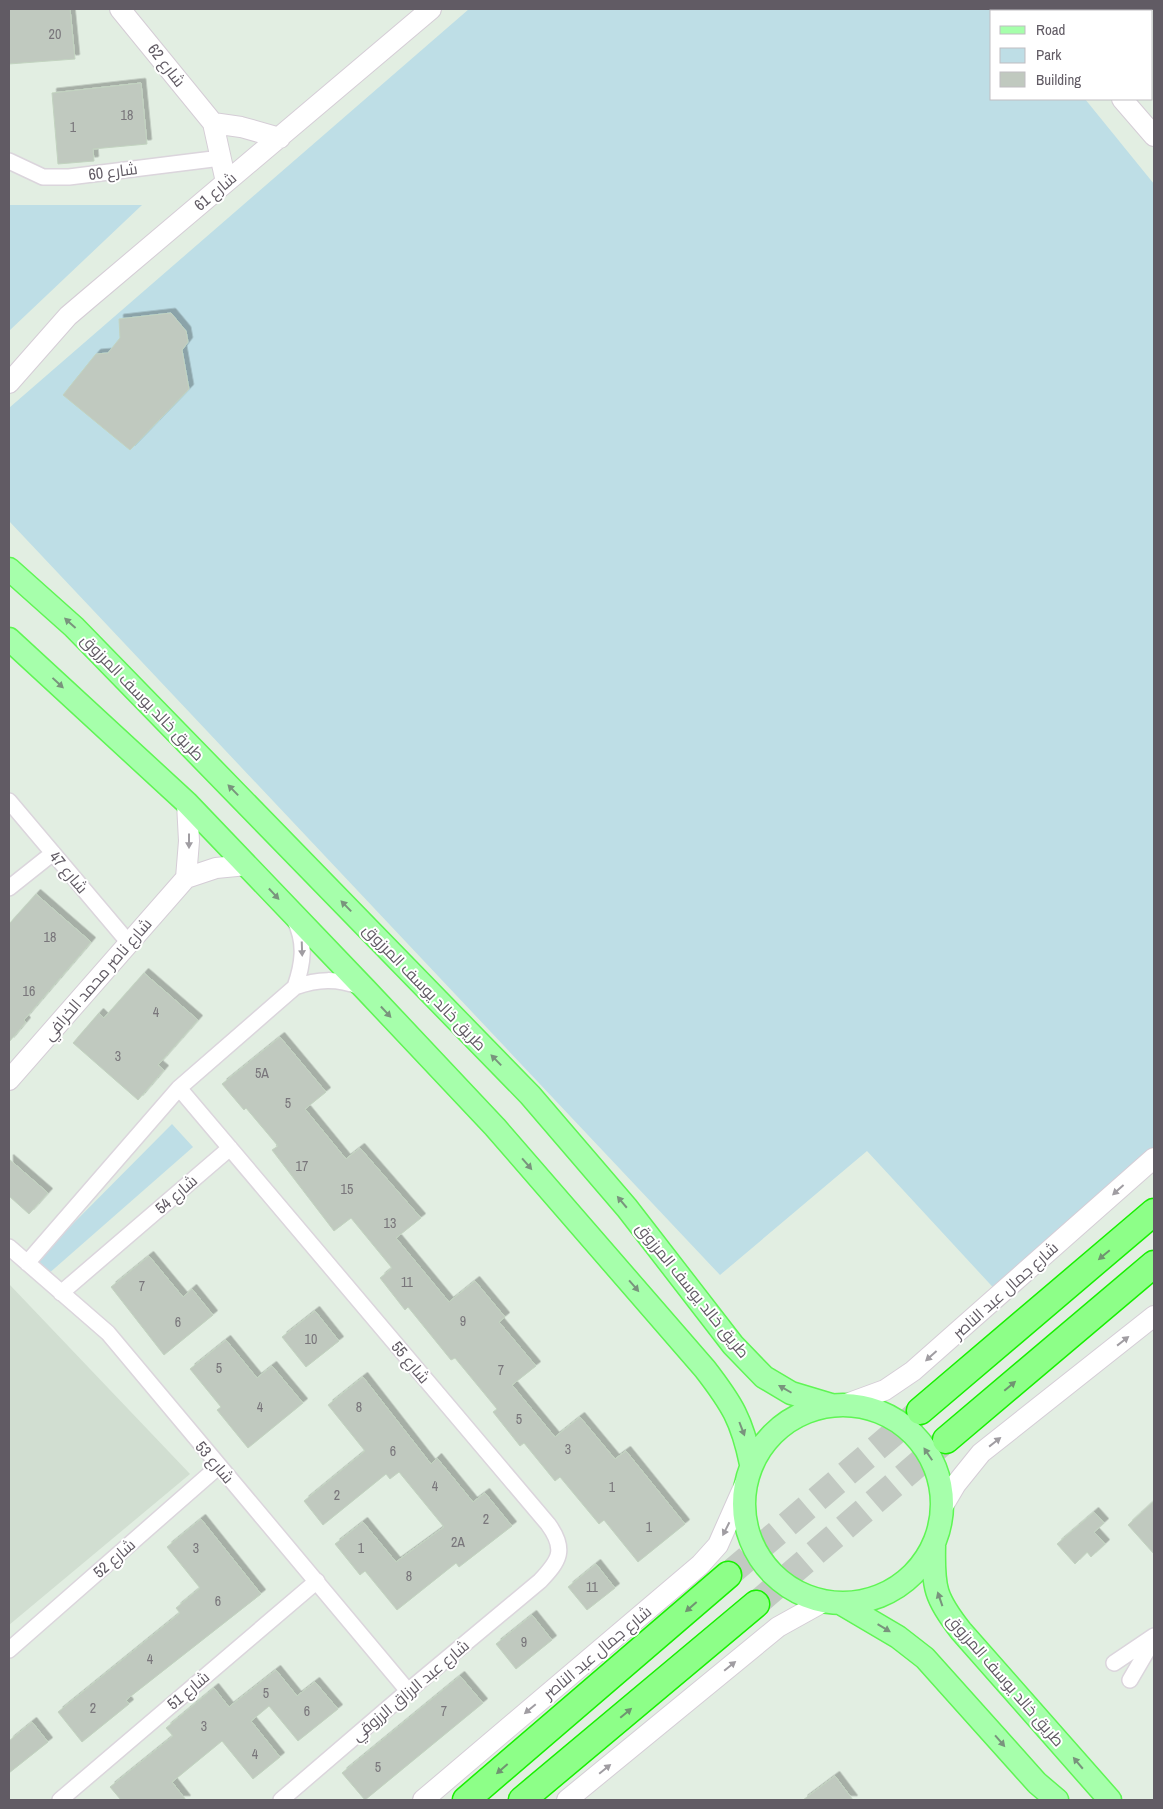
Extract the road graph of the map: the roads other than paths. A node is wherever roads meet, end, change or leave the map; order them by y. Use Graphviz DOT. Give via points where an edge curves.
graph roads {
  1 [pos="120,9"];
  2 [pos="431,9"];
  3 [pos="1123,100"];
  4 [pos="212,123"];
  5 [pos="1154,136"];
  6 [pos="280,138"];
  7 [pos="221,158"];
  8 [pos="9,160"];
  9 [pos="226,182"];
  10 [pos="9,382"];
  11 [pos="9,568"];
  12 [pos="9,639"];
  13 [pos="9,801"];
  14 [pos="187,803"];
  15 [pos="53,853"];
  16 [pos="247,865"];
  17 [pos="186,878"];
  18 [pos="9,888"];
  19 [pos="291,913"];
  20 [pos="129,942"];
  21 [pos="295,987"];
  22 [pos="365,989"];
  23 [pos="9,1080"];
  24 [pos="179,1088"];
  25 [pos="230,1148"];
  26 [pos="1154,1158"];
  27 [pos="1154,1212"];
  28 [pos="9,1247"];
  29 [pos="27,1263"];
  30 [pos="1154,1264"];
  31 [pos="61,1293"];
  32 [pos="1154,1316"];
  33 [pos="838,1405"];
  34 [pos="920,1411"];
  35 [pos="946,1440"];
  36 [pos="219,1466"];
  37 [pos="748,1474"];
  38 [pos="943,1506"];
  39 [pos="934,1546"];
  40 [pos="728,1575"];
  41 [pos="317,1580"];
  42 [pos="540,1581"];
  43 [pos="832,1603"];
  44 [pos="756,1604"];
  45 [pos="1154,1636"];
  46 [pos="1154,1640"];
  47 [pos="9,1650"];
  48 [pos="1114,1663"];
  49 [pos="1130,1680"];
  50 [pos="408,1690"];
  51 [pos="1042,1792"];
  52 [pos="60,1800"];
  53 [pos="281,1800"];
  54 [pos="422,1800"];
  55 [pos="466,1800"];
  56 [pos="522,1800"];
  57 [pos="567,1800"];
  58 [pos="1057,1800"];
  59 [pos="1110,1800"];
  1 -- 4 [label="main road, شارع 62"];
  2 -- 6 [label="main road, شارع 61"];
  3 -- 5 [label="main road"];
  4 -- 6 [label="main road"];
  4 -- 7 [label="main road, شارع 62"];
  6 -- 9 [label="main road, شارع 61"];
  7 -- 8 [label="street, شارع 60" via="69,177 43,177"];
  7 -- 9 [label="main road, شارع 62"];
  9 -- 10 [label="main road, شارع 61" via="68,316"];
  33 -- 11 [label="main road, طريق خالد يوسف المرزوق, one-way" via="791,1393 758,1370 733,1345 627,1208 530,1095 74,627"];
  12 -- 14 [label="main road, one-way"];
  13 -- 15 [label="street, شارع 47"];
  14 -- 16 [label="main road"];
  14 -- 17 [label="main road, one-way" via="189,841"];
  15 -- 18 [label="street"];
  15 -- 20 [label="street, شارع 47"];
  16 -- 17 [label="main road, شارع ناصر محمد الخرافي" via="216,868"];
  16 -- 19 [label="main road, one-way"];
  17 -- 20 [label="main road, شارع ناصر محمد الخرافي"];
  19 -- 21 [label="street, one-way" via="300,930 303,950"];
  19 -- 22 [label="main road"];
  20 -- 23 [label="main road, شارع ناصر محمد الخرافي"];
  21 -- 22 [label="street" via="330,979"];
  21 -- 24 [label="street"];
  22 -- 37 [label="main road, one-way" via="495,1127 705,1369 730,1403 744,1431"];
  24 -- 25 [label="street"];
  24 -- 29 [label="street"];
  25 -- 31 [label="street, شارع 54"];
  25 -- 42 [label="street, شارع 55" via="554,1532 559,1542 557,1564"];
  26 -- 33 [label="main road, شارع جمال عبد الناصر, one-way" via="913,1371 885,1390"];
  27 -- 34 [label="highway, one-way"];
  28 -- 29 [label="street, شارع 53"];
  29 -- 31 [label="street, شارع 53"];
  35 -- 30 [label="highway, one-way"];
  31 -- 36 [label="street, شارع 53" via="108,1333"];
  38 -- 32 [label="main road, one-way" via="981,1453"];
  33 -- 37 [label="main road" via="806,1412 784,1424 765,1442"];
  38 -- 33 [label="main road, طريق خالد يوسف المرزوق, one-way" via="932,1458 910,1430 879,1411"];
  36 -- 41 [label="street, شارع 53"];
  36 -- 47 [label="street, شارع 52"];
  37 -- 43 [label="main road" via="744,1515 752,1545 769,1572 794,1591"];
  37 -- 54 [label="main road, شارع جمال عبد الناصر, one-way" via="718,1545 700,1565"];
  38 -- 39 [label="main road, طريق خالد يوسف المرزوق"];
  39 -- 43 [label="main road" via="919,1570 896,1588 870,1600"];
  59 -- 39 [label="main road, طريق خالد يوسف المرزوق, one-way" via="943,1607 933,1578"];
  40 -- 55 [label="highway, شارع جمال عبد الناصر, one-way"];
  41 -- 50 [label="street, شارع 53"];
  41 -- 52 [label="street, شارع 51"];
  42 -- 50 [label="street, شارع عبد الرزاق الرزوقي"];
  43 -- 51 [label="main road, one-way" via="898,1636 925,1658"];
  57 -- 43 [label="main road, one-way" via="778,1627"];
  56 -- 44 [label="highway, one-way"];
  45 -- 48 [label="street"];
  46 -- 49 [label="street"];
  50 -- 53 [label="street, شارع عبد الرزاق الرزوقي"];
  51 -- 58 [label="main road"];
}
